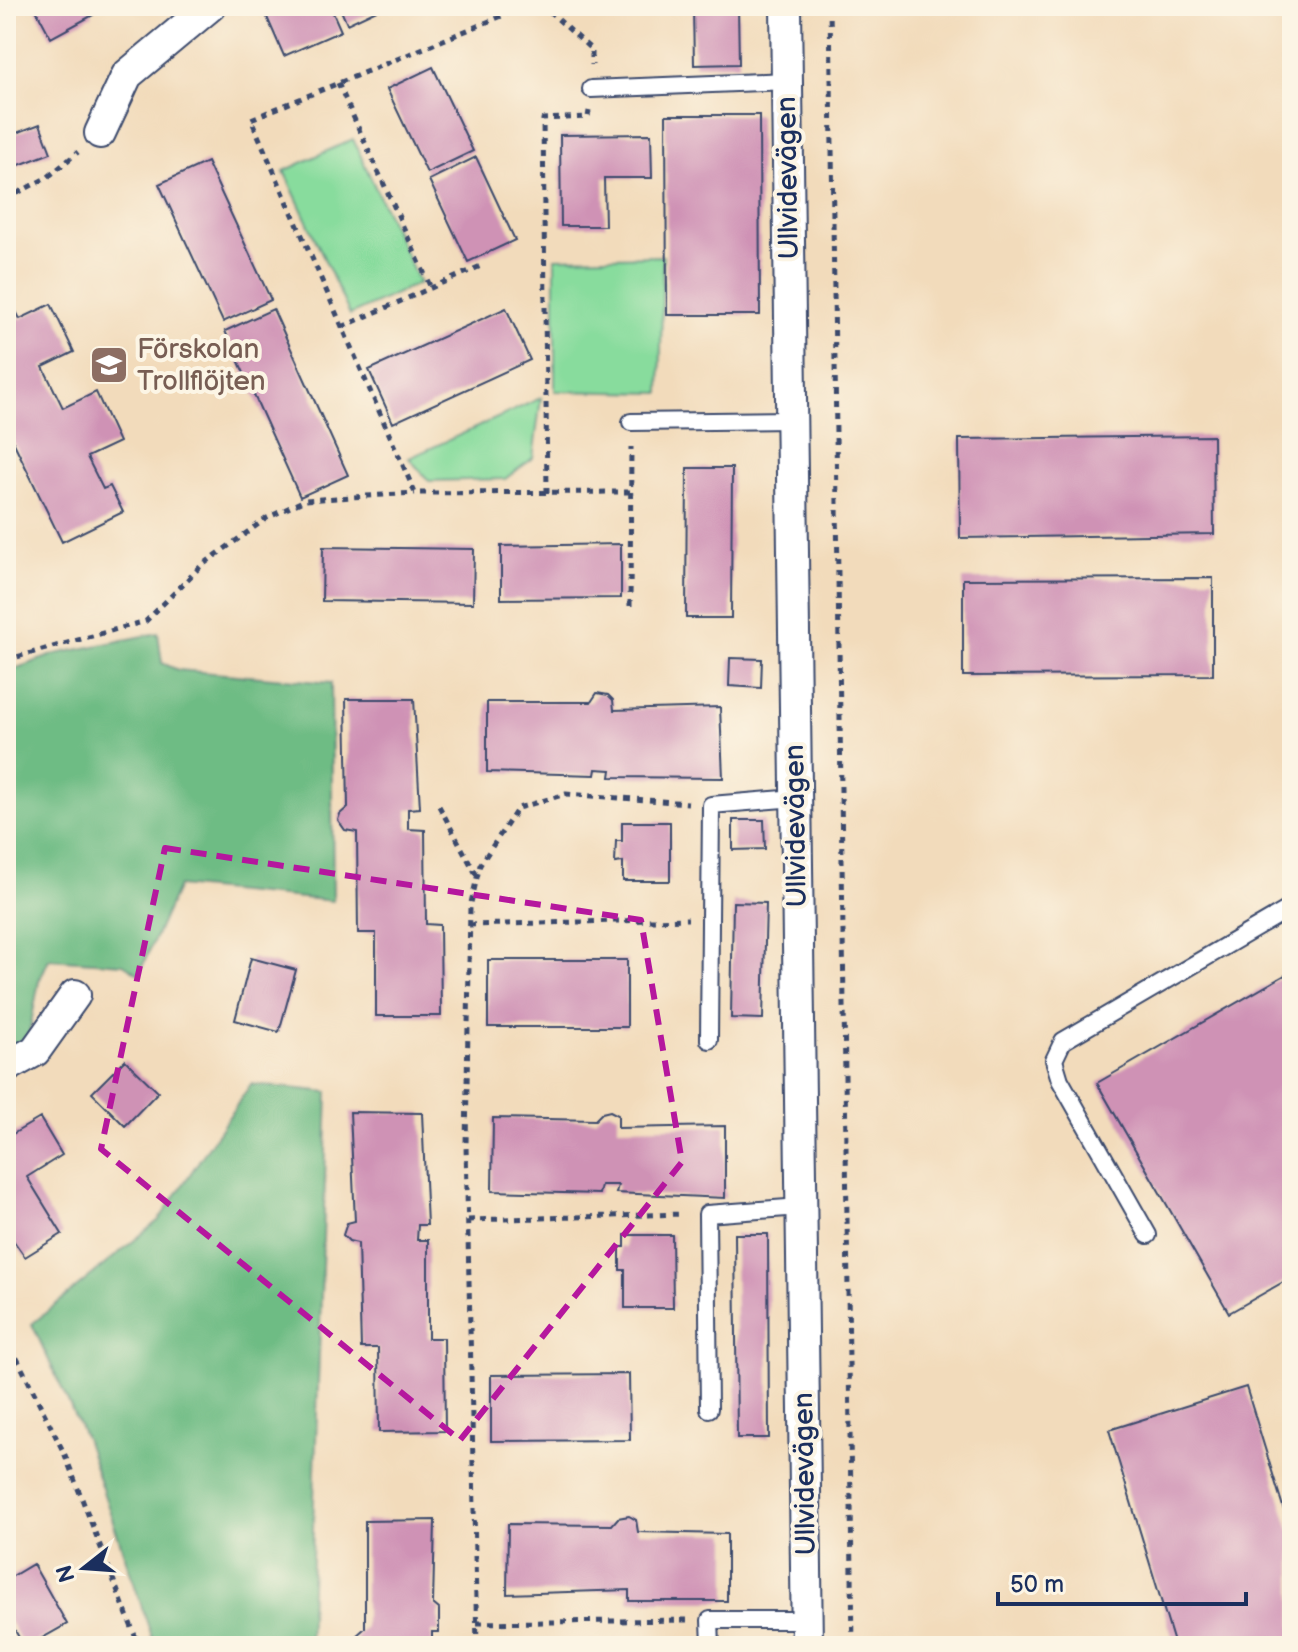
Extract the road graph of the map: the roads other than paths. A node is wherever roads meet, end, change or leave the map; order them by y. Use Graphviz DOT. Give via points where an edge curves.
graph roads {
  1 [pos="210,6"];
  2 [pos="786,6"];
  3 [pos="787,81"];
  4 [pos="591,89"];
  5 [pos="100,133"];
  6 [pos="790,420"];
  7 [pos="631,422"];
  8 [pos="796,798"];
  9 [pos="1292,907"];
  10 [pos="75,995"];
  11 [pos="709,1040"];
  12 [pos="6,1067"];
  13 [pos="801,1207"];
  14 [pos="1148,1235"];
  15 [pos="709,1409"];
  16 [pos="807,1633"];
  17 [pos="711,1646"];
  1 -- 5 [label="street" via="127,75"];
  2 -- 3 [label="street, Ullvidevägen"];
  3 -- 4 [label="lane"];
  3 -- 6 [label="street, Ullvidevägen"];
  6 -- 7 [label="lane"];
  6 -- 8 [label="street, Ullvidevägen"];
  8 -- 11 [label="lane" via="711,805"];
  8 -- 13 [label="street, Ullvidevägen"];
  9 -- 14 [label="lane" via="1063,1041 1054,1060 1060,1080"];
  10 -- 12 [label="street" via="35,1051"];
  13 -- 15 [label="lane" via="707,1214"];
  13 -- 16 [label="street, Ullvidevägen"];
  16 -- 17 [label="lane" via="710,1620"];
}
